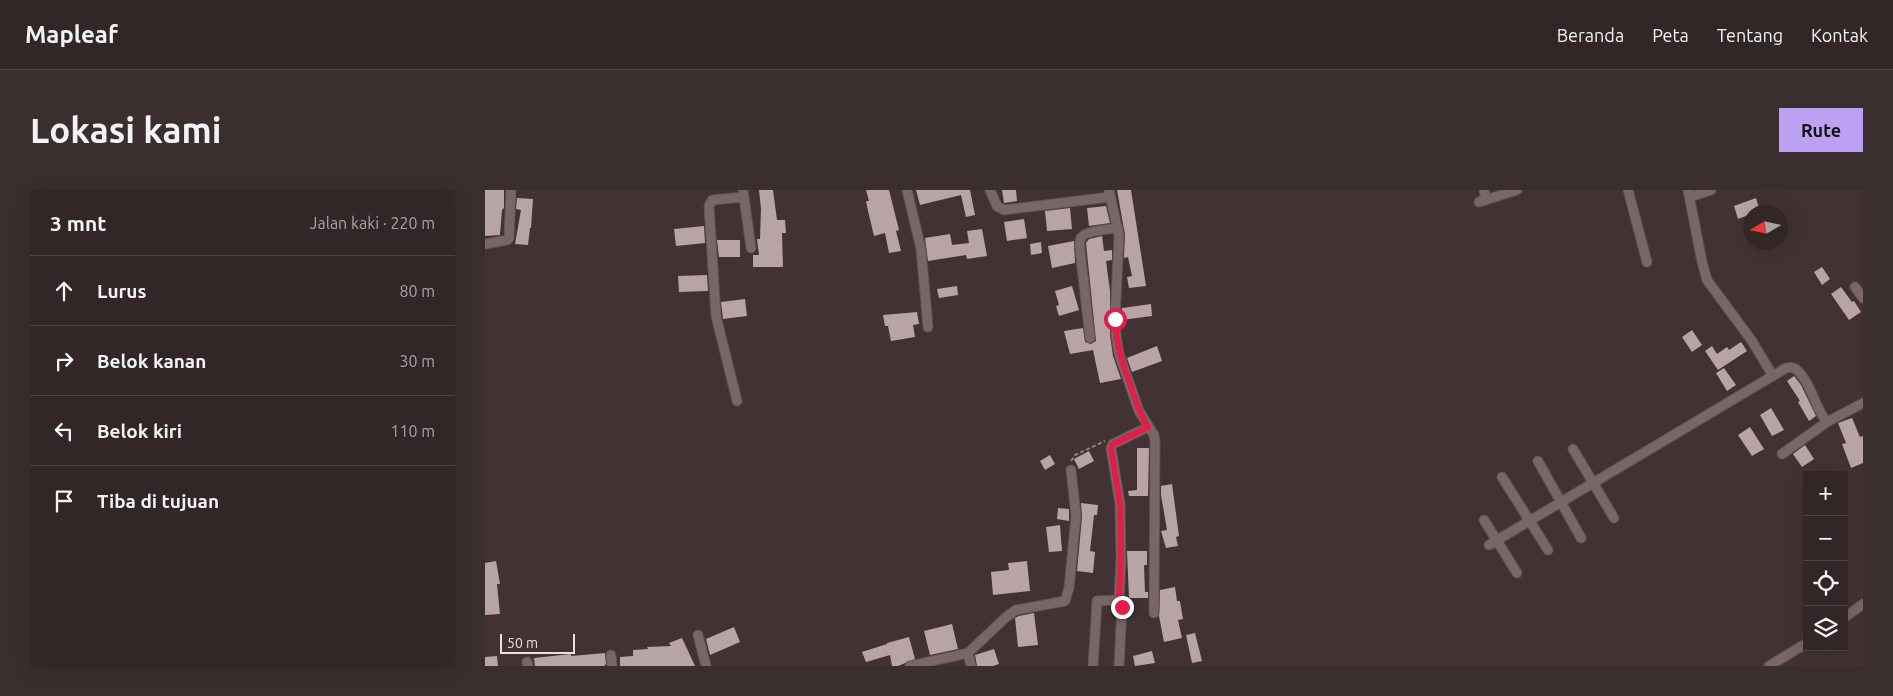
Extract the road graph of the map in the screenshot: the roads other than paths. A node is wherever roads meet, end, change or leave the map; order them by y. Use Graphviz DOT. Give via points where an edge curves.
graph roads {
  1 [pos="511,190"];
  2 [pos="907,190"];
  3 [pos="990,190"];
  4 [pos="1484,190"];
  5 [pos="1517,190"];
  6 [pos="1628,190"];
  7 [pos="1711,190"];
  8 [pos="1109,193"];
  9 [pos="743,194"];
  10 [pos="1689,194"];
  11 [pos="1118,228"];
  12 [pos="485,244"];
  13 [pos="751,248"];
  14 [pos="1647,262"];
  15 [pos="1855,287"];
  16 [pos="1863,298"];
  17 [pos="928,327"];
  18 [pos="1090,338"];
  19 [pos="1773,376"];
  20 [pos="737,401"];
  21 [pos="1862,407"];
  22 [pos="1827,422"];
  23 [pos="1148,427"];
  24 [pos="1573,449"];
  25 [pos="1782,454"];
  26 [pos="1538,461"];
  27 [pos="1071,470"];
  28 [pos="1502,476"];
  29 [pos="1593,483"];
  30 [pos="1562,502"];
  31 [pos="1614,518"];
  32 [pos="1484,520"];
  33 [pos="1529,521"];
  34 [pos="1581,538"];
  35 [pos="1493,543"];
  36 [pos="1548,550"];
  37 [pos="1517,573"];
  38 [pos="1119,600"];
  39 [pos="1863,604"];
  40 [pos="1154,613"];
  41 [pos="1848,615"];
  42 [pos="698,635"];
  43 [pos="1803,645"];
  44 [pos="968,653"];
  45 [pos="611,655"];
  46 [pos="915,665"];
  47 [pos="612,666"];
  48 [pos="706,666"];
  49 [pos="971,666"];
  50 [pos="1093,666"];
  51 [pos="1119,666"];
  52 [pos="1769,666"];
  1 -- 12 [label="street" via="509,238"];
  2 -- 17 [label="street" via="921,249"];
  3 -- 8 [label="street" via="997,206 1004,210"];
  4 -- 5 [label="street" via="1483,201"];
  6 -- 14 [label="street"];
  7 -- 10 [label="street"];
  8 -- 11 [label="street"];
  9 -- 13 [label="street"];
  9 -- 20 [label="street" via="712,200 709,206 716,316"];
  10 -- 19 [label="street" via="1707,280 1752,341"];
  11 -- 18 [label="street" via="1089,232 1081,238"];
  11 -- 23 [label="street" via="1115,335 1136,403"];
  15 -- 16 [label="street"];
  19 -- 22 [label="street" via="1786,368 1797,370"];
  19 -- 29 [label="street"];
  21 -- 22 [label="street"];
  22 -- 25 [label="street"];
  23 -- 38 [label="street" via="1111,448 1120,504"];
  23 -- 40 [label="street" via="1155,442"];
  24 -- 29 [label="street"];
  26 -- 30 [label="street"];
  27 -- 44 [label="street" via="1075,516 1065,601 1016,610"];
  28 -- 33 [label="street"];
  29 -- 30 [label="street"];
  29 -- 31 [label="street"];
  30 -- 33 [label="street"];
  30 -- 34 [label="street"];
  32 -- 35 [label="street"];
  33 -- 35 [label="street"];
  33 -- 36 [label="street"];
  35 -- 37 [label="street"];
  38 -- 50 [label="street" via="1097,601"];
  38 -- 51 [label="street" via="1122,607"];
  39 -- 41 [label="street"];
  42 -- 48 [label="street"];
  43 -- 52 [label="street"];
  44 -- 46 [label="street"];
  44 -- 49 [label="street"];
  45 -- 47 [label="street"];
}
